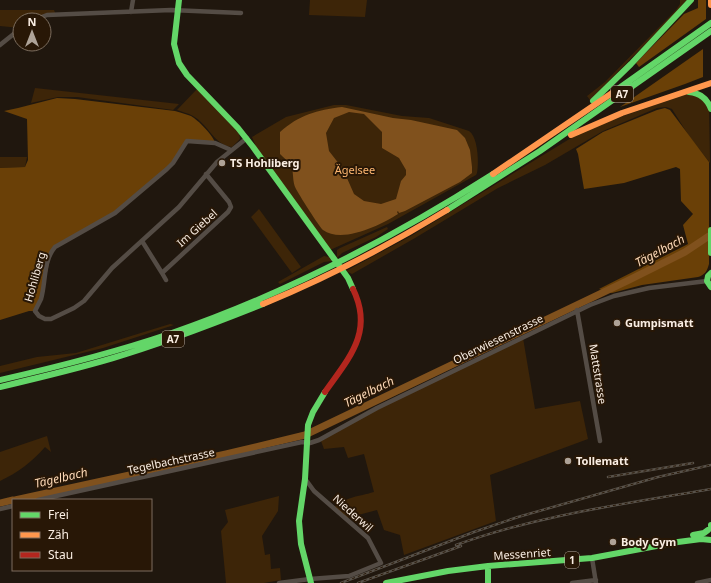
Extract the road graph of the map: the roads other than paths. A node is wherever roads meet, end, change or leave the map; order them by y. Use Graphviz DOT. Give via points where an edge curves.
graph roads {
  1 [pos="133,0"];
  2 [pos="179,0"];
  3 [pos="691,0"];
  4 [pos="711,0"];
  5 [pos="711,5"];
  6 [pos="177,11"];
  7 [pos="131,12"];
  8 [pos="241,13"];
  9 [pos="52,15"];
  10 [pos="709,24"];
  11 [pos="708,33"];
  12 [pos="12,36"];
  13 [pos="0,45"];
  14 [pos="711,83"];
  15 [pos="680,94"];
  16 [pos="711,109"];
  17 [pos="559,130"];
  18 [pos="247,138"];
  19 [pos="231,150"];
  20 [pos="538,152"];
  21 [pos="206,174"];
  22 [pos="711,231"];
  23 [pos="711,237"];
  24 [pos="142,240"];
  25 [pos="711,252"];
  26 [pos="339,266"];
  27 [pos="162,273"];
  28 [pos="711,273"];
  29 [pos="166,280"];
  30 [pos="707,281"];
  31 [pos="711,287"];
  32 [pos="578,310"];
  33 [pos="0,380"];
  34 [pos="0,386"];
  35 [pos="308,437"];
  36 [pos="600,441"];
  37 [pos="306,480"];
  38 [pos="43,499"];
  39 [pos="12,506"];
  40 [pos="0,509"];
  41 [pos="710,527"];
  42 [pos="711,540"];
  43 [pos="676,541"];
  44 [pos="592,558"];
  45 [pos="488,566"];
  46 [pos="711,580"];
  47 [pos="310,581"];
  48 [pos="596,581"];
  49 [pos="279,583"];
  50 [pos="389,583"];
  51 [pos="488,583"];
  52 [pos="572,583"];
  53 [pos="697,583"];
  1 -- 7 [label="street"];
  2 -- 6 [label="main road"];
  3 -- 17 [label="main road, A7" via="606,89"];
  4 -- 5 [label="main road"];
  6 -- 7 [label="street"];
  6 -- 8 [label="street"];
  6 -- 18 [label="main road" via="174,44 179,63 187,75"];
  7 -- 9 [label="street"];
  10 -- 17 [label="main road, A7"];
  11 -- 20 [label="main road, A7"];
  12 -- 13 [label="street"];
  14 -- 15 [label="main road, A7"];
  15 -- 16 [label="main road, A7" via="699,94 706,98"];
  15 -- 20 [label="main road, A7" via="599,122"];
  17 -- 26 [label="main road, A7" via="432,212"];
  18 -- 19 [label="street, Hohliberg"];
  18 -- 35 [label="main road" via="348,278 359,300 362,313 360,334 354,350 315,408"];
  19 -- 21 [label="street, Hohliberg"];
  19 -- 24 [label="street, Hohliberg" via="215,143 187,141 167,169 116,212 55,246 45,271 41,300 35,311 45,319 51,319 74,308 84,301 112,268"];
  20 -- 26 [label="main road, A7" via="435,218 387,245"];
  21 -- 24 [label="street, Hohliberg" via="179,207"];
  21 -- 27 [label="street, Im Giebel" via="231,207"];
  22 -- 23 [label="main road"];
  23 -- 25 [label="main road"];
  24 -- 27 [label="street"];
  26 -- 33 [label="main road, A7" via="173,332 90,358"];
  26 -- 34 [label="main road, A7" via="257,307 173,339 85,366"];
  27 -- 29 [label="street"];
  28 -- 30 [label="main road"];
  30 -- 31 [label="main road"];
  30 -- 32 [label="street, Oberwiesenstrasse" via="633,291"];
  32 -- 35 [label="street, Oberwiesenstrasse" via="383,405 319,440 314,442"];
  32 -- 36 [label="street, Mattstrasse"];
  35 -- 37 [label="main road"];
  35 -- 38 [label="street, Tegelbachstrasse" via="302,442"];
  37 -- 47 [label="main road" via="299,530"];
  37 -- 47 [label="street, Niederwil" via="368,538 381,563 349,576"];
  39 -- 40 [label="street"];
  41 -- 42 [label="main road, Messenriet" via="708,535"];
  41 -- 43 [label="main road, Messenriet / 1" via="700,534"];
  42 -- 43 [label="main road, Messenriet / 1"];
  43 -- 44 [label="main road, Messenriet / 1"];
  44 -- 45 [label="main road, Messenriet / 1"];
  44 -- 48 [label="street"];
  45 -- 50 [label="main road, Messenriet / 1"];
  45 -- 51 [label="main road"];
  46 -- 53 [label="street"];
  47 -- 49 [label="street"];
  48 -- 52 [label="street"];
}
